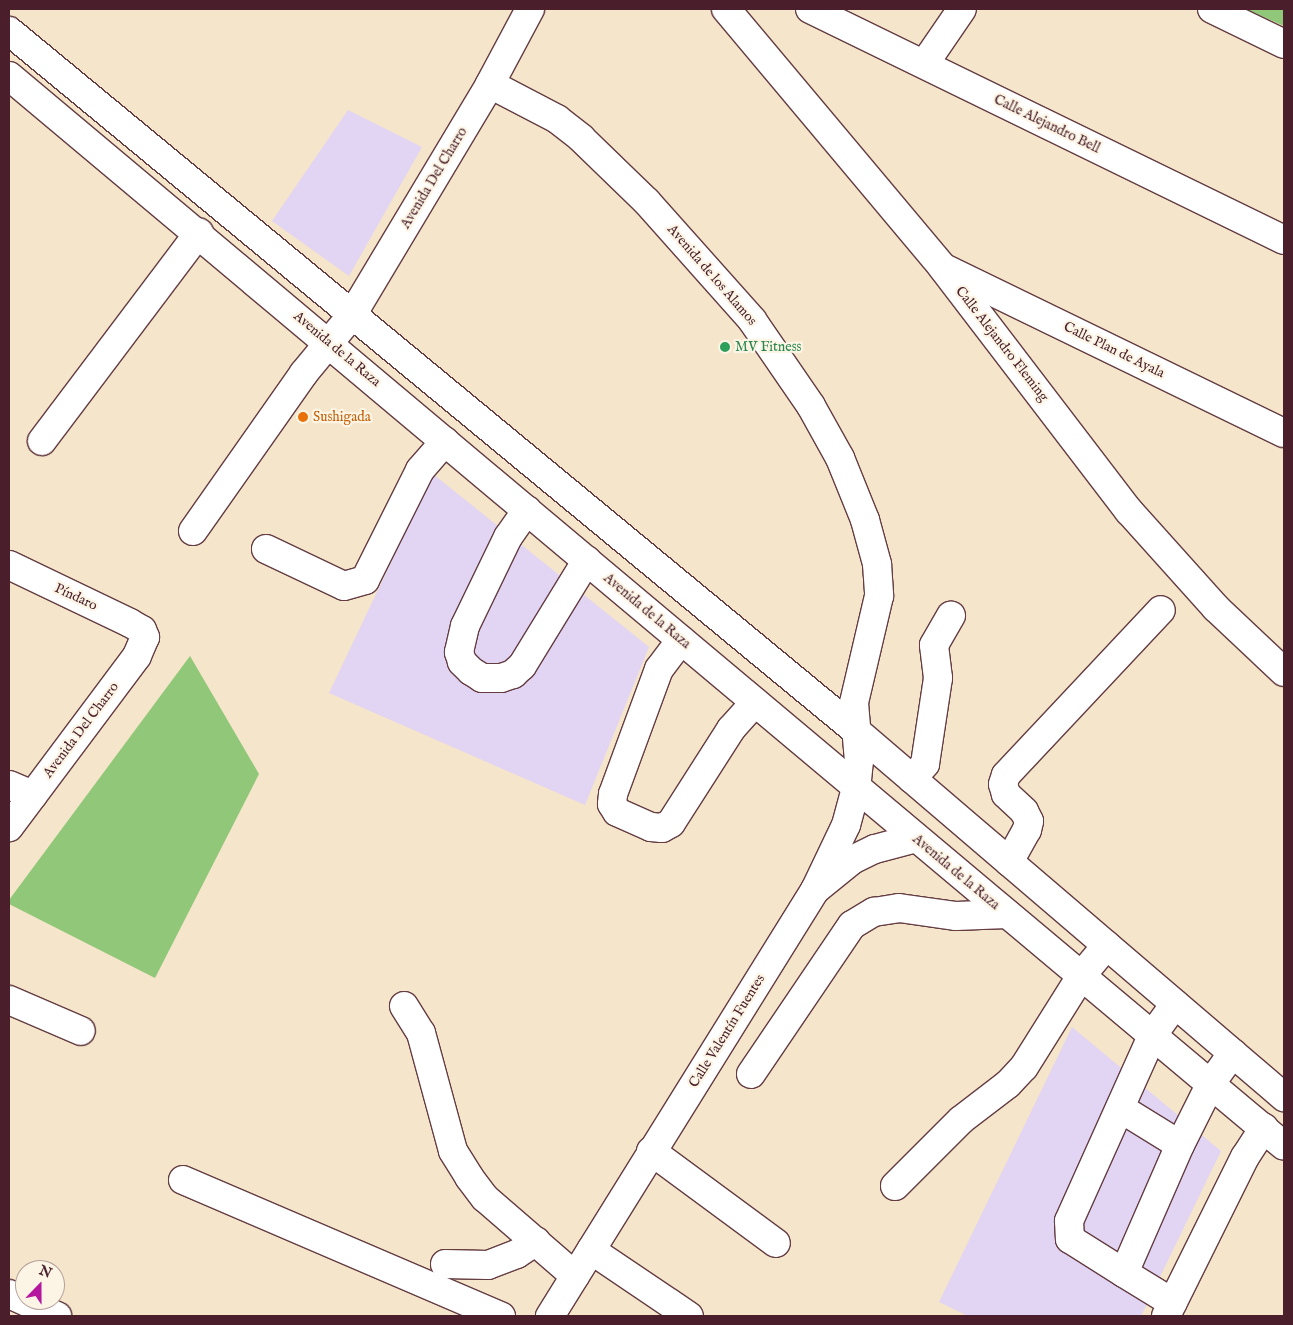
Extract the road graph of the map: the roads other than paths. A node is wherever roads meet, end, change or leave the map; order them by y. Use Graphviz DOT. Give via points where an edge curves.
graph roads {
  1 [pos="530,9"];
  2 [pos="726,9"];
  3 [pos="810,9"];
  4 [pos="962,9"];
  5 [pos="1212,9"];
  6 [pos="9,31"];
  7 [pos="1284,44"];
  8 [pos="925,63"];
  9 [pos="9,76"];
  10 [pos="490,84"];
  11 [pos="199,233"];
  12 [pos="1284,240"];
  13 [pos="943,268"];
  14 [pos="352,315"];
  15 [pos="330,343"];
  16 [pos="1284,433"];
  17 [pos="42,441"];
  18 [pos="445,441"];
  19 [pos="527,510"];
  20 [pos="193,531"];
  21 [pos="266,549"];
  22 [pos="587,560"];
  23 [pos="9,565"];
  24 [pos="1161,610"];
  25 [pos="951,615"];
  26 [pos="142,630"];
  27 [pos="681,640"];
  28 [pos="1284,672"];
  29 [pos="755,702"];
  30 [pos="855,730"];
  31 [pos="912,780"];
  32 [pos="856,788"];
  33 [pos="21,790"];
  34 [pos="9,827"];
  35 [pos="916,838"];
  36 [pos="1009,862"];
  37 [pos="815,890"];
  38 [pos="1008,914"];
  39 [pos="1107,945"];
  40 [pos="1081,976"];
  41 [pos="9,1000"];
  42 [pos="1175,1004"];
  43 [pos="404,1006"];
  44 [pos="81,1031"];
  45 [pos="1153,1034"];
  46 [pos="1233,1053"];
  47 [pos="750,1074"];
  48 [pos="1211,1083"];
  49 [pos="1284,1097"];
  50 [pos="1120,1108"];
  51 [pos="1264,1128"];
  52 [pos="1180,1145"];
  53 [pos="1284,1146"];
  54 [pos="651,1151"];
  55 [pos="183,1180"];
  56 [pos="895,1186"];
  57 [pos="536,1241"];
  58 [pos="776,1243"];
  59 [pos="591,1250"];
  60 [pos="445,1264"];
  61 [pos="1124,1273"];
  62 [pos="575,1276"];
  63 [pos="9,1294"];
  64 [pos="1170,1309"];
  65 [pos="57,1316"];
  66 [pos="501,1316"];
  67 [pos="550,1316"];
  68 [pos="689,1316"];
  1 -- 10 [label="street, Avenida Del Charro"];
  2 -- 13 [label="street, Calle Alejandro Fleming"];
  3 -- 8 [label="street, Calle Alejandro Bell"];
  4 -- 8 [label="street"];
  5 -- 7 [label="street"];
  6 -- 14 [label="street"];
  8 -- 12 [label="street, Calle Alejandro Bell"];
  9 -- 11 [label="street, Avenida de la Raza"];
  10 -- 14 [label="street, Avenida Del Charro"];
  10 -- 30 [label="street, Avenida de los Alamos" via="557,119 647,202 752,320 828,433 866,520 877,564 879,596 860,664 854,703"];
  11 -- 15 [label="street, Avenida de la Raza"];
  11 -- 17 [label="street"];
  13 -- 16 [label="street, Calle Plan de Ayala"];
  13 -- 28 [label="street, Calle Alejandro Fleming" via="1129,511 1216,608"];
  14 -- 15 [label="street, Avenida Del Charro"];
  14 -- 30 [label="street"];
  15 -- 18 [label="street, Avenida de la Raza"];
  15 -- 20 [label="street, Avenida Del Charro" via="304,373"];
  18 -- 19 [label="street, Avenida de la Raza"];
  18 -- 21 [label="street" via="420,470 365,580 344,586"];
  19 -- 22 [label="street, Avenida de la Raza"];
  19 -- 22 [label="street" via="508,536 465,626 459,652 462,662 471,671 482,678 501,678 522,666"];
  22 -- 27 [label="street, Avenida de la Raza"];
  23 -- 26 [label="street, Píndaro"];
  24 -- 36 [label="street" via="1006,775 1003,784 1006,794 1029,821"];
  25 -- 31 [label="street" via="934,645 938,678 926,764"];
  26 -- 33 [label="street, Avenida Del Charro" via="144,641 137,656"];
  27 -- 29 [label="street, Avenida de la Raza"];
  27 -- 29 [label="street" via="659,669 613,794 612,804 617,812 651,827 662,828 671,822 731,729"];
  29 -- 32 [label="street, Avenida de la Raza"];
  30 -- 31 [label="street"];
  30 -- 32 [label="street, Calle Valentín Fuentes"];
  31 -- 36 [label="street"];
  32 -- 35 [label="street, Avenida de la Raza"];
  32 -- 37 [label="street, Calle Valentín Fuentes" via="846,825"];
  33 -- 34 [label="street, Avenida Del Charro"];
  35 -- 37 [label="street" via="875,848 852,860"];
  35 -- 38 [label="street, Avenida de la Raza"];
  36 -- 39 [label="street"];
  37 -- 54 [label="street, Calle Valentín Fuentes"];
  38 -- 40 [label="street, Avenida de la Raza"];
  38 -- 47 [label="street" via="956,916 900,908 874,912 852,925"];
  39 -- 40 [label="street"];
  39 -- 42 [label="street"];
  40 -- 45 [label="street, Avenida de la Raza"];
  40 -- 56 [label="street" via="1024,1067 1008,1084 961,1120"];
  41 -- 44 [label="street"];
  42 -- 45 [label="street"];
  42 -- 46 [label="street"];
  43 -- 57 [label="street" via="421,1033 429,1055 453,1151 485,1198"];
  45 -- 48 [label="street, Avenida de la Raza"];
  45 -- 50 [label="street"];
  46 -- 48 [label="street"];
  46 -- 49 [label="street"];
  48 -- 51 [label="street, Avenida de la Raza"];
  48 -- 52 [label="street"];
  50 -- 52 [label="street"];
  50 -- 61 [label="street" via="1068,1227 1070,1239"];
  51 -- 53 [label="street, Avenida de la Raza"];
  51 -- 64 [label="street" via="1245,1157"];
  52 -- 61 [label="street"];
  54 -- 58 [label="street"];
  54 -- 59 [label="street, Calle Valentín Fuentes"];
  55 -- 66 [label="street"];
  57 -- 60 [label="street" via="517,1254 488,1265"];
  57 -- 62 [label="street"];
  59 -- 62 [label="street, Calle Valentín Fuentes"];
  59 -- 68 [label="street"];
  61 -- 64 [label="street"];
  62 -- 67 [label="street, Calle Valentín Fuentes"];
  63 -- 65 [label="street"];
}
